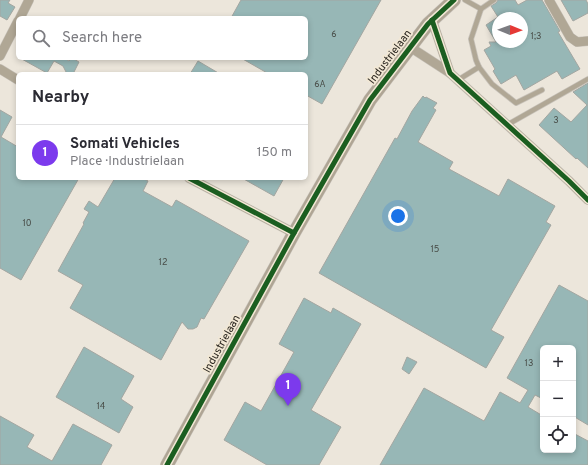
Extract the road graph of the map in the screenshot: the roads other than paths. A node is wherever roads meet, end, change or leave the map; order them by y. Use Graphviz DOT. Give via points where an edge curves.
graph roads {
  1 [pos="29,0"];
  2 [pos="454,0"];
  3 [pos="465,0"];
  4 [pos="494,0"];
  5 [pos="548,0"];
  6 [pos="481,9"];
  7 [pos="21,16"];
  8 [pos="432,20"];
  9 [pos="16,25"];
  10 [pos="588,41"];
  11 [pos="410,47"];
  12 [pos="0,56"];
  13 [pos="479,67"];
  14 [pos="0,69"];
  15 [pos="450,73"];
  16 [pos="16,79"];
  17 [pos="588,79"];
  18 [pos="458,80"];
  19 [pos="542,90"];
  20 [pos="507,125"];
  21 [pos="193,180"];
  22 [pos="588,200"];
  23 [pos="294,233"];
  24 [pos="167,465"];
  1 -- 7 [label="street"];
  2 -- 8 [label="street, Industrielaan"];
  3 -- 6 [label="lane"];
  4 -- 6 [label="lane"];
  5 -- 10 [label="street" via="570,37 577,42"];
  6 -- 13 [label="lane" via="471,39"];
  8 -- 11 [label="street, Industrielaan"];
  8 -- 15 [label="street"];
  9 -- 12 [label="street"];
  11 -- 15 [label="street"];
  11 -- 23 [label="street, Industrielaan" via="370,100"];
  13 -- 18 [label="lane"];
  13 -- 19 [label="lane" via="492,84 516,102"];
  14 -- 16 [label="street"];
  15 -- 18 [label="street"];
  17 -- 20 [label="lane"];
  18 -- 20 [label="street"];
  20 -- 22 [label="street"];
  21 -- 23 [label="street"];
  23 -- 24 [label="street, Industrielaan"];
}
